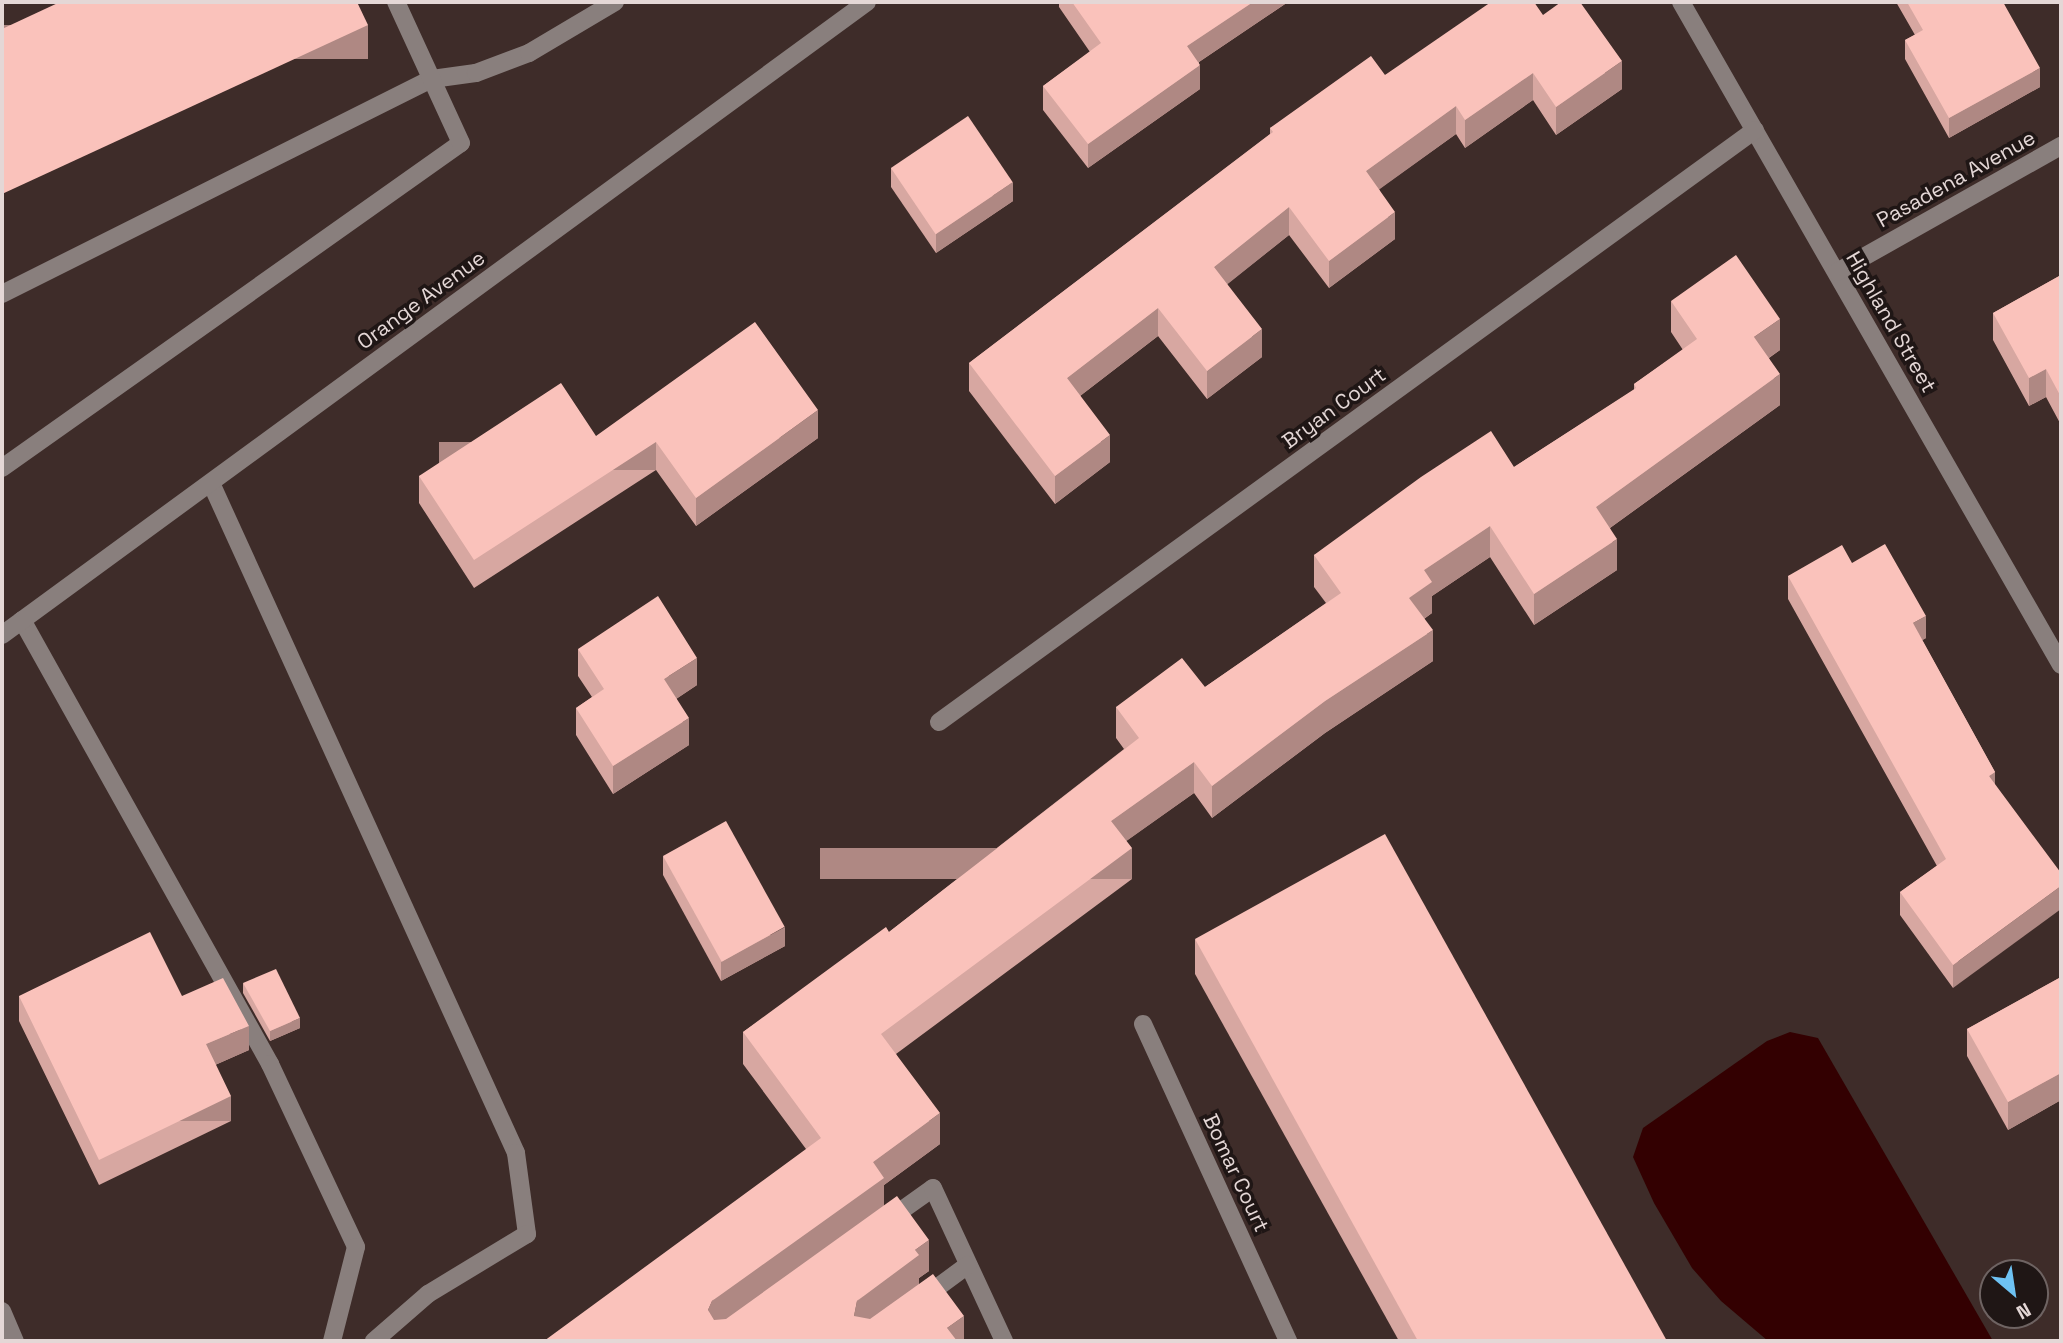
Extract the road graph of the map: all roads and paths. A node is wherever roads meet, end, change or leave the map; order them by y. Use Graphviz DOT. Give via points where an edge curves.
graph roads {
  1 [pos="396,2"];
  2 [pos="615,2"];
  3 [pos="867,2"];
  4 [pos="1681,2"];
  5 [pos="432,79"];
  6 [pos="1755,130"];
  7 [pos="2061,146"];
  8 [pos="1837,272"];
  9 [pos="2,294"];
  10 [pos="2,468"];
  11 [pos="211,482"];
  12 [pos="22,620"];
  13 [pos="2,635"];
  14 [pos="2061,665"];
  15 [pos="939,722"];
  16 [pos="1143,1024"];
  17 [pos="877,1228"];
  18 [pos="968,1265"];
  19 [pos="2,1311"];
  20 [pos="906,1311"];
  21 [pos="1002,1340"];
  22 [pos="15,1341"];
  23 [pos="332,1341"];
  24 [pos="374,1341"];
  25 [pos="1288,1341"];
  1 -- 5 [label="street"];
  2 -- 5 [label="street" via="529,53 476,73"];
  3 -- 11 [label="street, Orange Avenue"];
  4 -- 6 [label="street, Highland Street"];
  5 -- 9 [label="street"];
  5 -- 10 [label="street" via="461,143"];
  6 -- 8 [label="street, Highland Street"];
  6 -- 15 [label="street, Bryan Court"];
  7 -- 8 [label="street, Pasadena Avenue"];
  8 -- 14 [label="street, Highland Street"];
  11 -- 12 [label="street, Orange Avenue"];
  11 -- 24 [label="street" via="516,1153 527,1234 428,1294"];
  12 -- 13 [label="street, Orange Avenue"];
  12 -- 23 [label="street" via="270,1065 356,1247"];
  16 -- 25 [label="street, Bomar Court"];
  17 -- 18 [label="street" via="933,1188"];
  18 -- 20 [label="street"];
  18 -- 21 [label="street"];
  19 -- 22 [label="street"];
}
